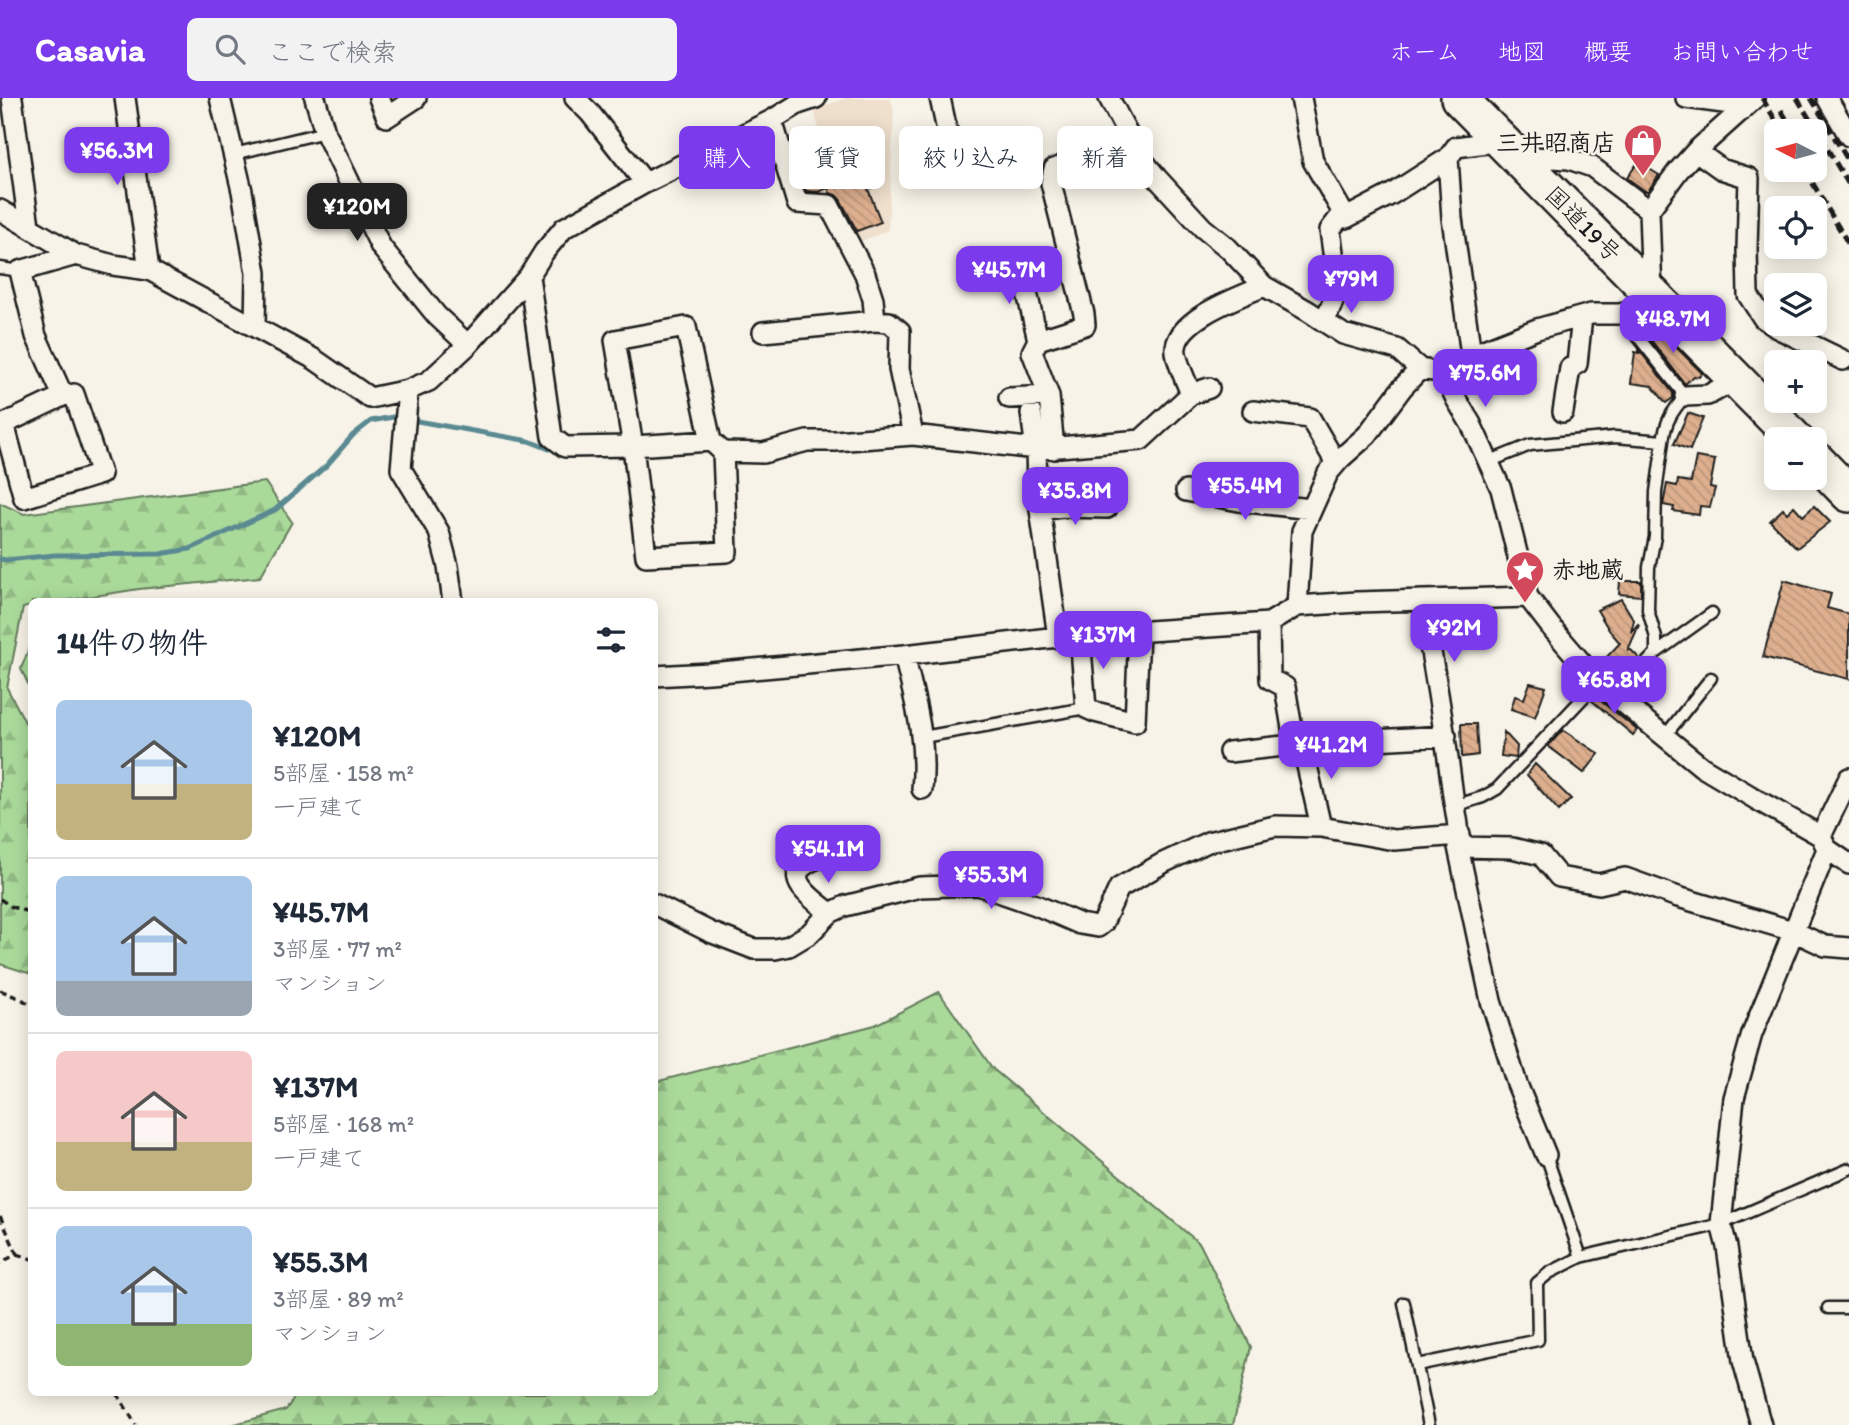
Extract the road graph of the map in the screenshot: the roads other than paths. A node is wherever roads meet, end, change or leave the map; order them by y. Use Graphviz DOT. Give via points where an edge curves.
graph roads {
  1 [pos="12,98"];
  2 [pos="125,98"];
  3 [pos="220,98"];
  4 [pos="315,98"];
  5 [pos="379,98"];
  6 [pos="416,98"];
  7 [pos="575,98"];
  8 [pos="940,98"];
  9 [pos="1109,98"];
  10 [pos="1301,98"];
  11 [pos="1460,98"];
  12 [pos="1686,98"];
  13 [pos="1827,98"];
  14 [pos="803,100"];
  15 [pos="1750,102"];
  16 [pos="772,120"];
  17 [pos="946,126"];
  18 [pos="1125,126"];
  19 [pos="325,132"];
  20 [pos="1849,136"];
  21 [pos="1508,149"];
  22 [pos="1696,151"];
  23 [pos="234,154"];
  24 [pos="1448,158"];
  25 [pos="1057,168"];
  26 [pos="1153,172"];
  27 [pos="645,183"];
  28 [pos="0,210"];
  29 [pos="1649,210"];
  30 [pos="1343,213"];
  31 [pos="29,226"];
  32 [pos="76,256"];
  33 [pos="1020,263"];
  34 [pos="0,268"];
  35 [pos="149,270"];
  36 [pos="20,271"];
  37 [pos="529,276"];
  38 [pos="1264,286"];
  39 [pos="1652,295"];
  40 [pos="1619,314"];
  41 [pos="1582,317"];
  42 [pos="875,321"];
  43 [pos="1325,321"];
  44 [pos="255,326"];
  45 [pos="763,332"];
  46 [pos="1038,340"];
  47 [pos="468,345"];
  48 [pos="1471,355"];
  49 [pos="1843,360"];
  50 [pos="1420,369"];
  51 [pos="1444,373"];
  52 [pos="1736,380"];
  53 [pos="408,390"];
  54 [pos="63,396"];
  55 [pos="1049,396"];
  56 [pos="1685,396"];
  57 [pos="1009,398"];
  58 [pos="1253,411"];
  59 [pos="1563,412"];
  60 [pos="1031,413"];
  61 [pos="1783,427"];
  62 [pos="913,435"];
  63 [pos="1663,441"];
  64 [pos="633,446"];
  65 [pos="717,447"];
  66 [pos="1045,449"];
  67 [pos="1488,462"];
  68 [pos="1336,463"];
  69 [pos="1186,491"];
  70 [pos="1107,508"];
  71 [pos="1311,509"];
  72 [pos="1040,510"];
  73 [pos="1528,597"];
  74 [pos="452,598"];
  75 [pos="1422,600"];
  76 [pos="1297,606"];
  77 [pos="1712,613"];
  78 [pos="1269,623"];
  79 [pos="1139,633"];
  80 [pos="1058,637"];
  81 [pos="1080,637"];
  82 [pos="1656,653"];
  83 [pos="904,656"];
  84 [pos="658,676"];
  85 [pos="1711,678"];
  86 [pos="1598,682"];
  87 [pos="1615,696"];
  88 [pos="1086,708"];
  89 [pos="1446,736"];
  90 [pos="1665,736"];
  91 [pos="923,737"];
  92 [pos="1299,745"];
  93 [pos="1229,752"];
  94 [pos="1849,778"];
  95 [pos="922,789"];
  96 [pos="1454,806"];
  97 [pos="1321,827"];
  98 [pos="1459,841"];
  99 [pos="1824,843"];
  100 [pos="821,857"];
  101 [pos="1849,864"];
  102 [pos="658,906"];
  103 [pos="830,913"];
  104 [pos="1793,931"];
  105 [pos="1849,948"];
  106 [pos="1546,1155"];
  107 [pos="1849,1169"];
  108 [pos="1721,1224"];
  109 [pos="1581,1257"];
  110 [pos="1404,1303"];
  111 [pos="1828,1308"];
  112 [pos="1849,1308"];
  113 [pos="1417,1365"];
  114 [pos="1429,1425"];
  115 [pos="1762,1425"];
  1 -- 31 [label="street"];
  2 -- 35 [label="street"];
  3 -- 23 [label="street"];
  4 -- 19 [label="street"];
  5 -- 6 [label="street" via="387,117"];
  7 -- 27 [label="street"];
  8 -- 17 [label="street"];
  9 -- 18 [label="street"];
  10 -- 30 [label="street" via="1313,161"];
  11 -- 21 [label="highway, 国道19号"];
  12 -- 15 [label="street"];
  13 -- 20 [label="street"];
  14 -- 16 [label="street"];
  15 -- 22 [label="street"];
  16 -- 27 [label="street"];
  16 -- 42 [label="street" via="797,203 829,205 864,274"];
  19 -- 23 [label="lane"];
  19 -- 47 [label="street" via="381,247 437,316"];
  21 -- 24 [label="street" via="1456,147"];
  21 -- 29 [label="street" via="1592,167"];
  21 -- 39 [label="highway, 国道19号"];
  22 -- 29 [label="street"];
  22 -- 49 [label="street" via="1721,169 1749,178 1748,295 1763,318"];
  23 -- 44 [label="street" via="256,274"];
  24 -- 30 [label="street" via="1346,218"];
  24 -- 48 [label="street"];
  25 -- 46 [label="street" via="1051,183 1085,325"];
  26 -- 38 [label="street"];
  27 -- 37 [label="street" via="564,228"];
  28 -- 31 [label="street"];
  29 -- 39 [label="street"];
  30 -- 43 [label="street" via="1330,230 1338,289"];
  31 -- 32 [label="street"];
  32 -- 35 [label="street"];
  32 -- 36 [label="street"];
  33 -- 46 [label="street"];
  34 -- 36 [label="lane"];
  35 -- 44 [label="street"];
  36 -- 54 [label="street" via="36,336"];
  37 -- 47 [label="street"];
  37 -- 64 [label="street" via="552,437 565,447"];
  38 -- 43 [label="street"];
  38 -- 66 [label="street" via="1201,314 1180,336 1175,349 1200,391 1141,440"];
  39 -- 40 [label="street" via="1649,307"];
  39 -- 52 [label="highway, 国道19号"];
  40 -- 41 [label="street"];
  40 -- 56 [label="lane"];
  41 -- 48 [label="street"];
  41 -- 59 [label="street" via="1577,364 1570,368"];
  42 -- 45 [label="street"];
  42 -- 62 [label="street" via="889,322 900,331 899,369"];
  43 -- 50 [label="street" via="1343,334 1396,349"];
  44 -- 53 [label="street" via="370,398"];
  46 -- 55 [label="street" via="1032,352"];
  47 -- 53 [label="street" via="429,381"];
  48 -- 51 [label="street"];
  50 -- 51 [label="street"];
  50 -- 68 [label="street" via="1367,435"];
  51 -- 67 [label="street"];
  52 -- 56 [label="street" via="1708,395"];
  52 -- 61 [label="highway, 国道19号"];
  53 -- 74 [label="street" via="401,469 439,532"];
  54 -- 54 [label="street" via="74,394 101,474 24,498 4,424"];
  55 -- 57 [label="street"];
  55 -- 66 [label="street"];
  56 -- 63 [label="lane" via="1670,414"];
  58 -- 68 [label="street" via="1310,418"];
  60 -- 66 [label="street"];
  62 -- 65 [label="street" via="807,441 763,453"];
  62 -- 66 [label="street"];
  63 -- 67 [label="lane" via="1615,437 1530,445"];
  63 -- 82 [label="lane" via="1648,610"];
  64 -- 65 [label="street"];
  64 -- 65 [label="street" via="646,556 727,552"];
  64 -- 65 [label="street" via="615,340 686,327"];
  66 -- 72 [label="street"];
  67 -- 73 [label="street" via="1500,489"];
  68 -- 71 [label="street"];
  69 -- 71 [label="street"];
  70 -- 72 [label="street"];
  71 -- 76 [label="street" via="1302,531"];
  72 -- 80 [label="street"];
  73 -- 75 [label="street"];
  73 -- 86 [label="street"];
  75 -- 76 [label="street"];
  75 -- 89 [label="street"];
  76 -- 78 [label="street"];
  77 -- 82 [label="lane"];
  78 -- 79 [label="street"];
  78 -- 92 [label="street" via="1270,679 1286,687"];
  79 -- 81 [label="street"];
  79 -- 88 [label="street" via="1135,722"];
  80 -- 81 [label="street"];
  80 -- 83 [label="street"];
  81 -- 88 [label="street"];
  82 -- 87 [label="lane"];
  83 -- 84 [label="street"];
  83 -- 91 [label="street"];
  85 -- 90 [label="lane"];
  86 -- 87 [label="street"];
  86 -- 96 [label="lane" via="1497,789"];
  87 -- 90 [label="street"];
  88 -- 91 [label="lane"];
  89 -- 92 [label="street"];
  89 -- 96 [label="street"];
  90 -- 99 [label="street" via="1702,767"];
  91 -- 95 [label="street"];
  92 -- 93 [label="street"];
  92 -- 97 [label="street"];
  94 -- 99 [label="street"];
  96 -- 98 [label="street"];
  97 -- 98 [label="street" via="1394,839"];
  97 -- 103 [label="street" via="1275,826 1208,842 1119,888 1098,928 978,885 920,887"];
  98 -- 104 [label="street" via="1541,855 1559,877 1600,884 1625,878"];
  98 -- 106 [label="street" via="1491,1001"];
  99 -- 101 [label="street"];
  99 -- 104 [label="street"];
  100 -- 103 [label="street" via="803,866 798,880 803,891"];
  102 -- 103 [label="street" via="710,932 754,948 775,949 809,934"];
  104 -- 105 [label="street" via="1825,946"];
  104 -- 108 [label="street" via="1752,1034 1734,1098"];
  106 -- 109 [label="lane"];
  107 -- 108 [label="lane"];
  108 -- 109 [label="lane"];
  108 -- 115 [label="street" via="1743,1361"];
  109 -- 113 [label="lane" via="1536,1283 1538,1340"];
  110 -- 113 [label="lane"];
  111 -- 112 [label="lane"];
  113 -- 114 [label="lane"];
}
